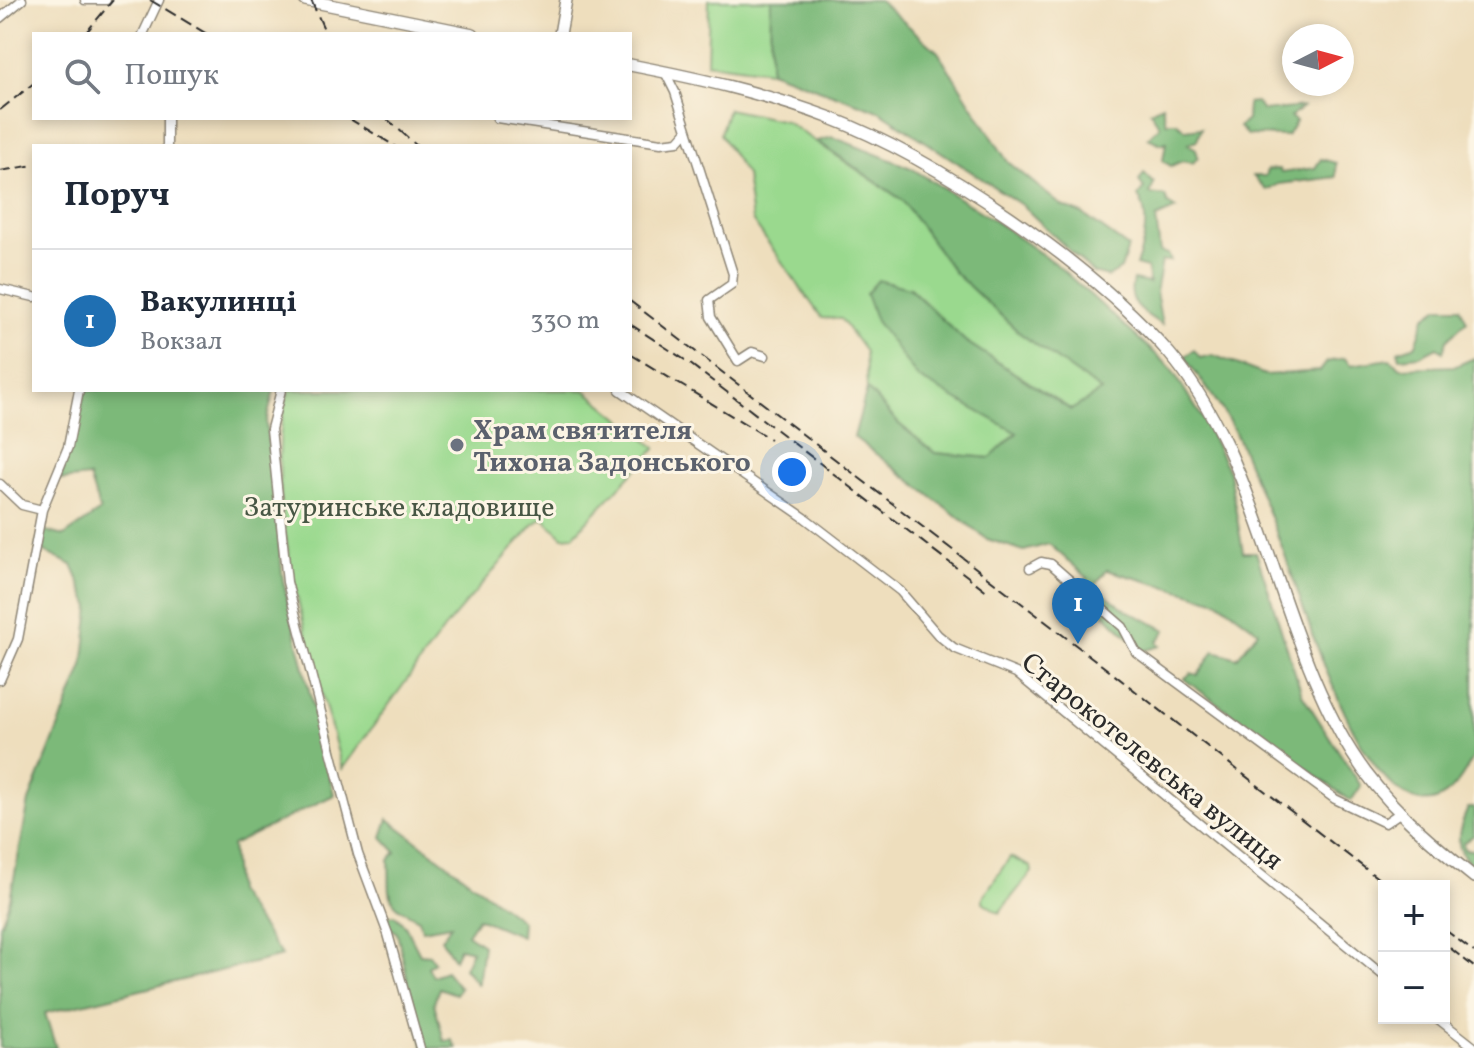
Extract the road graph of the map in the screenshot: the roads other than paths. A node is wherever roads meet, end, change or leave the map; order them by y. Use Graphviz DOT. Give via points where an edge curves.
graph roads {
  1 [pos="22,0"];
  2 [pos="85,0"];
  3 [pos="106,0"];
  4 [pos="159,0"];
  5 [pos="305,0"];
  6 [pos="566,0"];
  7 [pos="328,2"];
  8 [pos="0,18"];
  9 [pos="144,32"];
  10 [pos="464,32"];
  11 [pos="560,32"];
  12 [pos="632,65"];
  13 [pos="665,72"];
  14 [pos="167,120"];
  15 [pos="510,120"];
  16 [pos="685,133"];
  17 [pos="167,144"];
  18 [pos="0,289"];
  19 [pos="32,297"];
  20 [pos="765,356"];
  21 [pos="79,392"];
  22 [pos="280,392"];
  23 [pos="623,392"];
  24 [pos="0,484"];
  25 [pos="42,510"];
  26 [pos="1030,568"];
  27 [pos="0,680"];
  28 [pos="1401,812"];
  29 [pos="1474,877"];
  30 [pos="1378,971"];
  31 [pos="1445,1024"];
  32 [pos="1474,1047"];
  33 [pos="420,1048"];
  1 -- 8 [label="street"];
  2 -- 3 [label="street"];
  4 -- 9 [label="street"];
  5 -- 7 [label="main road"];
  6 -- 11 [label="main road"];
  7 -- 10 [label="main road"];
  12 -- 13 [label="main road"];
  13 -- 16 [label="street"];
  13 -- 28 [label="main road" via="831,118 896,147 1075,268 1131,315 1196,389 1229,450 1336,724 1353,755"];
  14 -- 17 [label="street"];
  15 -- 16 [label="street" via="661,143 678,141"];
  16 -- 20 [label="street" via="733,274 732,284 709,300 711,317 738,361 752,352"];
  18 -- 19 [label="street"];
  21 -- 25 [label="street" via="68,447"];
  22 -- 33 [label="street" via="271,429 287,582 358,854 388,934"];
  23 -- 30 [label="street, Старокотелевська вулиця" via="900,591 954,648 1016,673"];
  24 -- 25 [label="street" via="22,505"];
  25 -- 27 [label="street" via="18,639"];
  26 -- 28 [label="street" via="1051,564 1123,627 1136,652 1335,799 1385,823"];
  28 -- 29 [label="main road"];
  31 -- 32 [label="street"];
}
